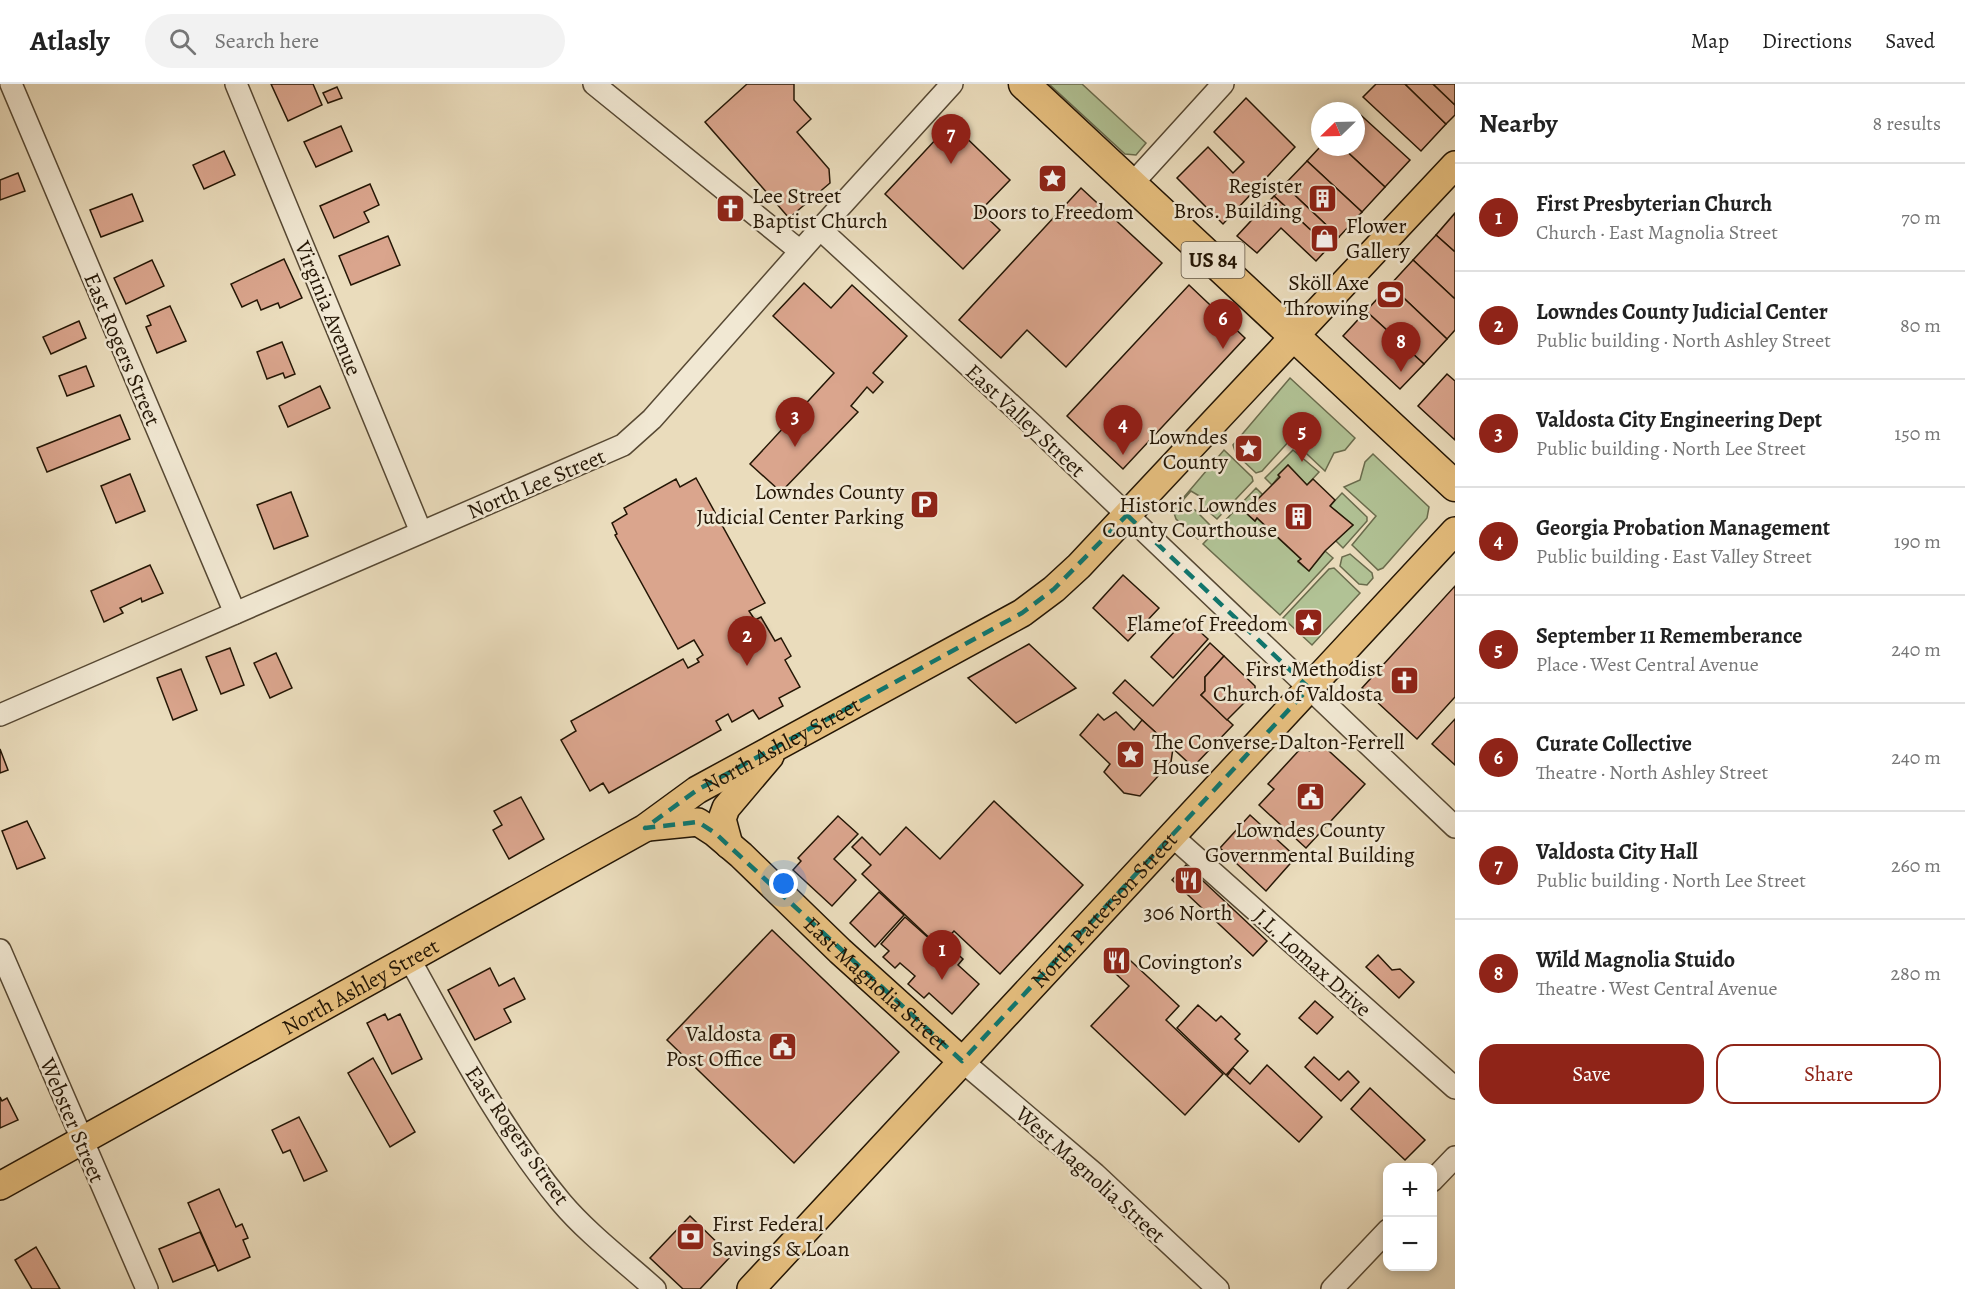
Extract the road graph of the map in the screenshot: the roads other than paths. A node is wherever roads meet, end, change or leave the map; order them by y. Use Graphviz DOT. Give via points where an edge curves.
graph roads {
  1 [pos="11,84"];
  2 [pos="236,84"];
  3 [pos="594,84"];
  4 [pos="952,84"];
  5 [pos="1024,84"];
  6 [pos="1223,84"];
  7 [pos="1455,165"];
  8 [pos="1132,184"];
  9 [pos="820,229"];
  10 [pos="800,251"];
  11 [pos="1295,337"];
  12 [pos="1455,486"];
  13 [pos="1127,515"];
  14 [pos="1455,531"];
  15 [pos="421,532"];
  16 [pos="235,613"];
  17 [pos="1309,688"];
  18 [pos="0,715"];
  19 [pos="780,745"];
  20 [pos="1455,827"];
  21 [pos="645,828"];
  22 [pos="1172,836"];
  23 [pos="729,845"];
  24 [pos="0,950"];
  25 [pos="410,958"];
  26 [pos="962,1061"];
  27 [pos="1455,1088"];
  28 [pos="83,1140"];
  29 [pos="1455,1157"];
  30 [pos="1437,1176"];
  31 [pos="0,1186"];
  32 [pos="1383,1235"];
  33 [pos="147,1289"];
  34 [pos="655,1289"];
  35 [pos="751,1289"];
  36 [pos="1218,1289"];
  37 [pos="1332,1289"];
  1 -- 16 [label="street, East Rogers Street"];
  2 -- 15 [label="street, Virginia Avenue"];
  3 -- 10 [label="street"];
  4 -- 9 [label="street, North Lee Street"];
  5 -- 8 [label="highway, US 84"];
  6 -- 8 [label="street"];
  7 -- 11 [label="main road, North Ashley Street"];
  8 -- 11 [label="highway, US 84"];
  9 -- 10 [label="street, North Lee Street"];
  9 -- 13 [label="street, East Valley Street"];
  10 -- 15 [label="street, North Lee Street" via="637,435 600,457"];
  11 -- 12 [label="highway, US 84"];
  11 -- 13 [label="main road, North Ashley Street"];
  13 -- 17 [label="street, East Valley Street"];
  13 -- 19 [label="main road, North Ashley Street" via="1054,589 1022,613"];
  14 -- 17 [label="main road, North Patterson Street"];
  15 -- 16 [label="street, North Lee Street"];
  16 -- 18 [label="street, North Lee Street"];
  17 -- 20 [label="street, East Valley Street"];
  17 -- 22 [label="main road, North Patterson Street"];
  19 -- 21 [label="main road, North Ashley Street" via="697,790"];
  19 -- 23 [label="main road" via="726,808 722,819"];
  21 -- 23 [label="main road, East Magnolia Street" via="698,822"];
  21 -- 25 [label="main road, North Ashley Street"];
  22 -- 26 [label="main road, North Patterson Street"];
  22 -- 27 [label="street, J.L. Lomax Drive"];
  23 -- 26 [label="main road, East Magnolia Street"];
  24 -- 28 [label="street, Webster Street"];
  25 -- 28 [label="main road, North Ashley Street"];
  25 -- 34 [label="street, East Rogers Street" via="462,1055 546,1181 563,1203"];
  26 -- 35 [label="main road, North Patterson Street"];
  26 -- 36 [label="street, West Magnolia Street" via="1095,1174"];
  28 -- 31 [label="main road, North Ashley Street"];
  28 -- 33 [label="street, Webster Street"];
  29 -- 30 [label="street"];
  32 -- 37 [label="street"];
}
